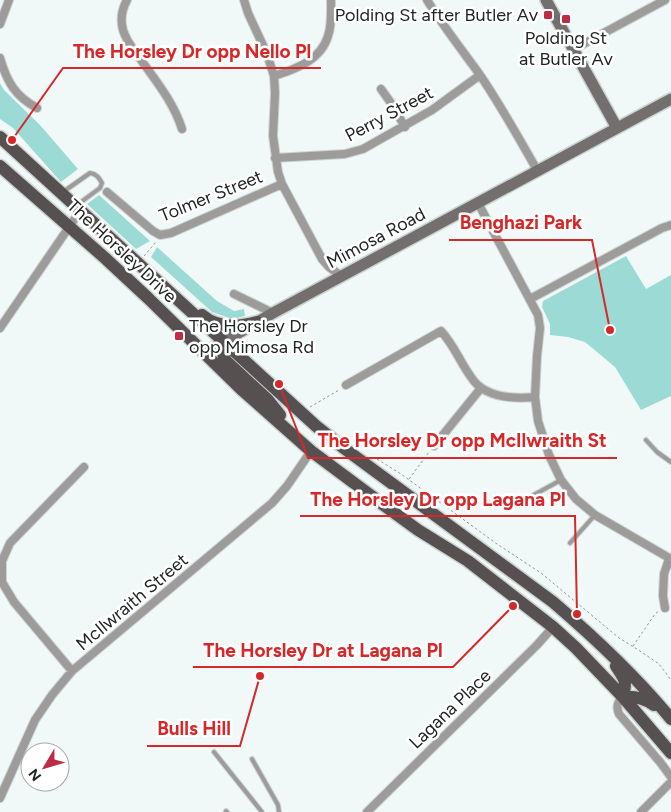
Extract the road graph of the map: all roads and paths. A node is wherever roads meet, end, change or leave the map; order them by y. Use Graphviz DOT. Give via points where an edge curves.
graph roads {
  1 [pos="9,0"];
  2 [pos="127,0"];
  3 [pos="244,0"];
  4 [pos="331,0"];
  5 [pos="428,0"];
  6 [pos="546,0"];
  7 [pos="665,0"];
  8 [pos="0,24"];
  9 [pos="574,49"];
  10 [pos="0,58"];
  11 [pos="274,76"];
  12 [pos="480,76"];
  13 [pos="381,89"];
  14 [pos="671,99"];
  15 [pos="37,108"];
  16 [pos="405,127"];
  17 [pos="617,128"];
  18 [pos="182,129"];
  19 [pos="0,137"];
  20 [pos="275,158"];
  21 [pos="0,166"];
  22 [pos="536,170"];
  23 [pos="282,184"];
  24 [pos="107,192"];
  25 [pos="61,194"];
  26 [pos="478,203"];
  27 [pos="78,208"];
  28 [pos="671,225"];
  29 [pos="69,226"];
  30 [pos="160,235"];
  31 [pos="142,258"];
  32 [pos="149,274"];
  33 [pos="341,276"];
  34 [pos="234,294"];
  35 [pos="530,299"];
  36 [pos="273,313"];
  37 [pos="257,322"];
  38 [pos="0,328"];
  39 [pos="223,341"];
  40 [pos="204,353"];
  41 [pos="346,385"];
  42 [pos="481,388"];
  43 [pos="535,397"];
  44 [pos="310,408"];
  45 [pos="646,440"];
  46 [pos="434,446"];
  47 [pos="312,450"];
  48 [pos="372,456"];
  49 [pos="671,462"];
  50 [pos="84,467"];
  51 [pos="409,479"];
  52 [pos="561,480"];
  53 [pos="521,502"];
  54 [pos="595,515"];
  55 [pos="570,543"];
  56 [pos="670,559"];
  57 [pos="665,608"];
  58 [pos="553,627"];
  59 [pos="633,647"];
  60 [pos="605,649"];
  61 [pos="72,671"];
  62 [pos="671,680"];
  63 [pos="623,697"];
  64 [pos="668,715"];
  65 [pos="214,752"];
  66 [pos="671,753"];
  67 [pos="252,759"];
  68 [pos="671,777"];
  69 [pos="671,782"];
  70 [pos="0,798"];
  71 [pos="262,812"];
  72 [pos="279,812"];
  73 [pos="367,812"];
  74 [pos="641,812"];
  1 -- 8 [label="street"];
  2 -- 18 [label="street" via="121,18 123,30 167,96"];
  3 -- 11 [label="street"];
  4 -- 11 [label="street" via="329,34 323,47 304,65"];
  5 -- 12 [label="street"];
  6 -- 9 [label="main road"];
  7 -- 9 [label="street"];
  9 -- 17 [label="main road"];
  10 -- 15 [label="street" via="14,91"];
  11 -- 20 [label="street"];
  12 -- 16 [label="street, Perry Street"];
  12 -- 22 [label="street" via="508,118"];
  13 -- 16 [label="street"];
  14 -- 17 [label="main road, Mimosa Road"];
  16 -- 20 [label="street, Perry Street" via="363,149 345,154"];
  17 -- 22 [label="main road, Mimosa Road"];
  19 -- 25 [label="main road, The Horsley Drive"];
  20 -- 23 [label="street"];
  21 -- 29 [label="main road, The Horsley Drive"];
  22 -- 26 [label="main road, Mimosa Road"];
  23 -- 30 [label="street, Tolmer Street"];
  23 -- 33 [label="street" via="322,260"];
  24 -- 30 [label="street, Tolmer Street"];
  25 -- 27 [label="main road, The Horsley Drive"];
  25 -- 27 [label="lane" via="90,173 95,174 102,184"];
  26 -- 33 [label="main road, Mimosa Road"];
  26 -- 35 [label="street"];
  27 -- 29 [label="street"];
  27 -- 32 [label="main road, The Horsley Drive"];
  28 -- 35 [label="street"];
  29 -- 38 [label="street"];
  29 -- 40 [label="main road, The Horsley Drive"];
  30 -- 31 [label="path"];
  32 -- 37 [label="main road" via="213,322 233,326"];
  32 -- 39 [label="main road, The Horsley Drive"];
  33 -- 36 [label="main road, Mimosa Road"];
  34 -- 36 [label="street"];
  35 -- 43 [label="street" via="540,328"];
  36 -- 37 [label="main road, Mimosa Road"];
  37 -- 39 [label="main road, Mimosa Road"];
  39 -- 40 [label="main road, Mimosa Road"];
  39 -- 47 [label="main road" via="221,348 226,362 268,400"];
  39 -- 60 [label="main road, The Horsley Drive" via="316,426 553,602"];
  40 -- 47 [label="main road, The Horsley Drive"];
  41 -- 42 [label="street" via="441,331"];
  41 -- 44 [label="path"];
  42 -- 43 [label="street" via="497,395"];
  42 -- 46 [label="street"];
  43 -- 52 [label="street" via="538,421"];
  45 -- 49 [label="lane"];
  46 -- 51 [label="path"];
  47 -- 58 [label="main road, The Horsley Drive" via="384,506 468,561"];
  47 -- 61 [label="street, McIlwraith Street" via="272,503"];
  48 -- 51 [label="path"];
  50 -- 61 [label="street" via="10,542 2,561 2,582 14,602"];
  51 -- 59 [label="path" via="541,573"];
  52 -- 53 [label="lane"];
  52 -- 54 [label="street"];
  54 -- 55 [label="lane"];
  54 -- 56 [label="street"];
  56 -- 57 [label="street" via="664,574"];
  57 -- 59 [label="path" via="655,614"];
  58 -- 63 [label="main road, The Horsley Drive"];
  58 -- 73 [label="street, Lagana Place"];
  59 -- 62 [label="path" via="659,664"];
  60 -- 63 [label="main road" via="625,680"];
  60 -- 64 [label="main road, The Horsley Drive"];
  61 -- 70 [label="street, McIlwraith Street" via="35,720"];
  63 -- 64 [label="main road" via="640,697"];
  63 -- 66 [label="main road, The Horsley Drive"];
  63 -- 68 [label="street" via="618,704 619,714"];
  65 -- 71 [label="lane"];
  67 -- 72 [label="lane"];
  69 -- 74 [label="street"];
}
